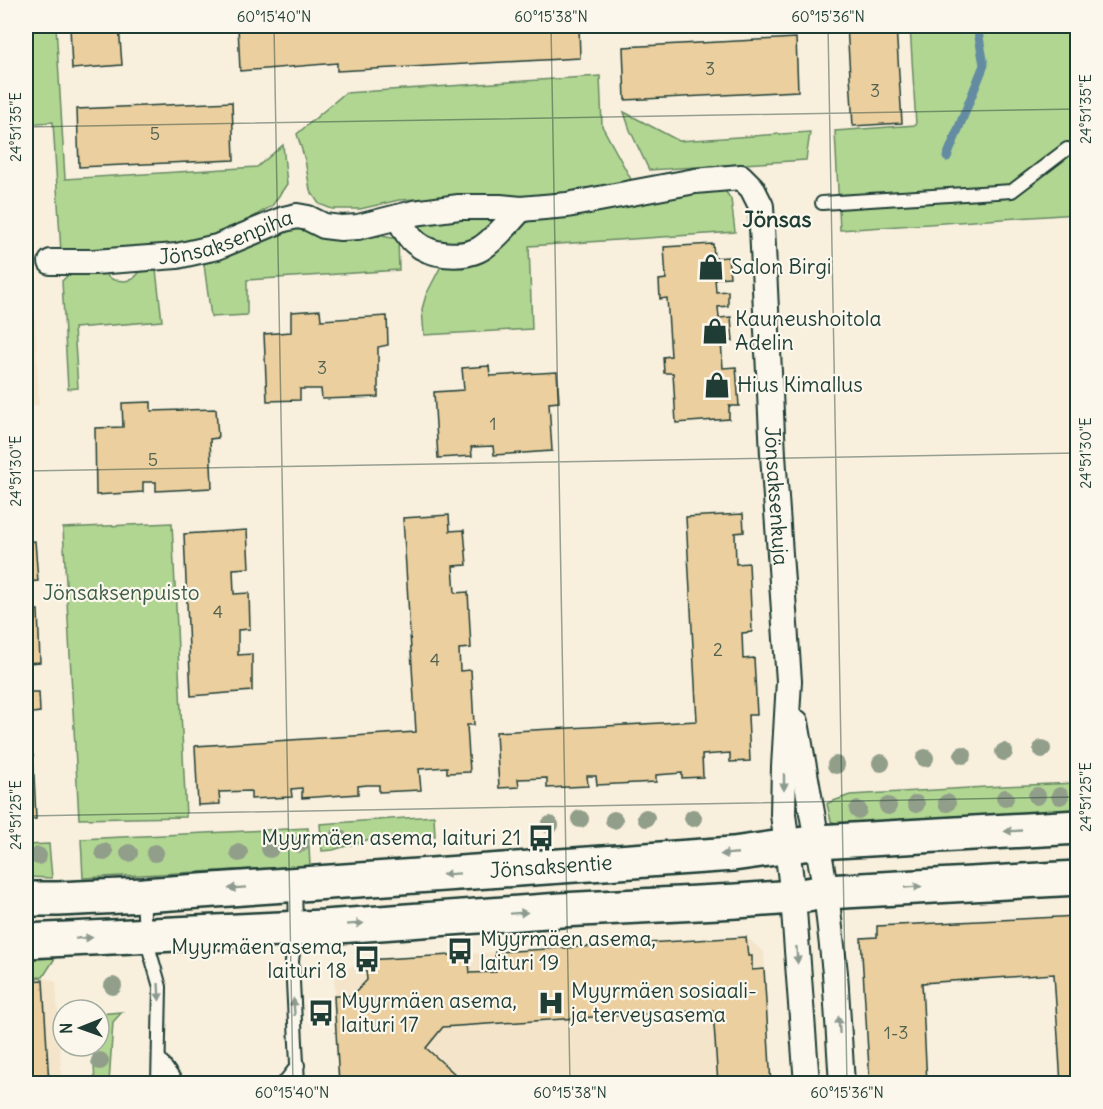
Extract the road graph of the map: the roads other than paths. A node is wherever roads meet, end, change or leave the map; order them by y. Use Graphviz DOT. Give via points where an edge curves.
graph roads {
  1 [pos="1067,149"];
  2 [pos="822,203"];
  3 [pos="521,209"];
  4 [pos="398,217"];
  5 [pos="762,240"];
  6 [pos="51,262"];
  7 [pos="1077,827"];
  8 [pos="802,844"];
  9 [pos="1077,878"];
  10 [pos="295,884"];
  11 [pos="826,892"];
  12 [pos="143,895"];
  13 [pos="793,897"];
  14 [pos="26,899"];
  15 [pos="296,928"];
  16 [pos="146,935"];
  17 [pos="26,941"];
  18 [pos="159,1058"];
  19 [pos="298,1065"];
  20 [pos="158,1083"];
  21 [pos="178,1083"];
  22 [pos="283,1083"];
  23 [pos="298,1083"];
  24 [pos="807,1083"];
  25 [pos="842,1083"];
  1 -- 2 [label="lane" via="1012,191"];
  3 -- 4 [label="street, Jönsaksenpiha" via="459,207"];
  3 -- 4 [label="street" via="480,250 463,255 440,254 417,245"];
  3 -- 5 [label="street, Jönsaksenpiha" via="741,177 761,206"];
  4 -- 6 [label="street, Jönsaksenpiha" via="340,228 297,216 217,247 177,255"];
  5 -- 8 [label="street, Jönsaksenkuja" via="773,455"];
  7 -- 8 [label="main road, Jönsaksentie, one-way"];
  8 -- 10 [label="main road, Jönsaksentie, one-way" via="733,854"];
  8 -- 11 [label="street, Jönsaksenkuja"];
  8 -- 13 [label="street, Jönsaksenkuja"];
  11 -- 9 [label="main road, Jönsaksentie, one-way"];
  10 -- 12 [label="main road, Jönsaksentie, one-way"];
  10 -- 15 [label="lane"];
  11 -- 13 [label="main road, Jönsaksentie"];
  25 -- 11 [label="street, Jönsaksenkuja, one-way"];
  12 -- 14 [label="main road, Jönsaksentie"];
  12 -- 16 [label="lane"];
  15 -- 13 [label="main road, Jönsaksentie, one-way"];
  13 -- 24 [label="street, Jönsaksenkuja, one-way"];
  15 -- 16 [label="main road, Jönsaksentie"];
  19 -- 15 [label="lane, one-way" via="291,961"];
  17 -- 16 [label="main road, Jönsaksentie, one-way"];
  16 -- 18 [label="lane, one-way" via="160,987"];
  18 -- 20 [label="lane"];
  18 -- 21 [label="lane"];
  19 -- 22 [label="lane"];
  19 -- 23 [label="lane"];
}
